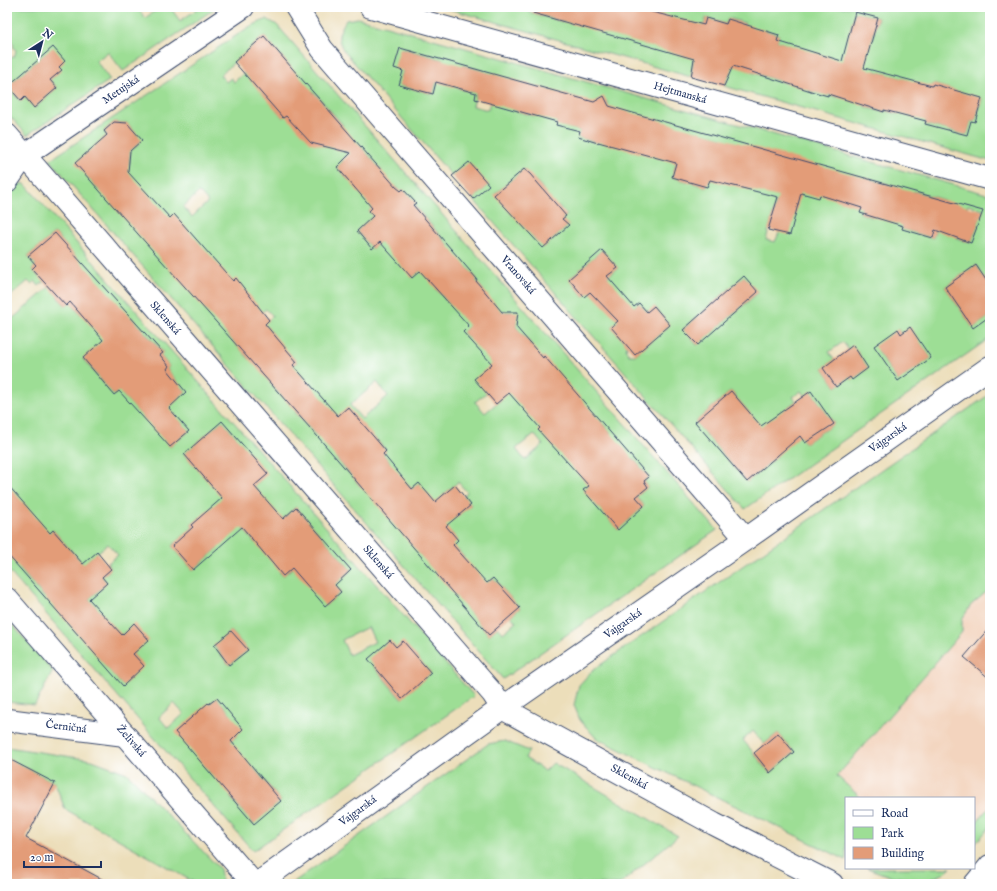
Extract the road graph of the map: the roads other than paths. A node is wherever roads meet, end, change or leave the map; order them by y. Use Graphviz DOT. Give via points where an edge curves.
graph roads {
  1 [pos="243,7"];
  2 [pos="296,7"];
  3 [pos="371,7"];
  4 [pos="7,135"];
  5 [pos="25,155"];
  6 [pos="990,179"];
  7 [pos="7,181"];
  8 [pos="990,366"];
  9 [pos="746,539"];
  10 [pos="7,599"];
  11 [pos="502,708"];
  12 [pos="7,720"];
  13 [pos="125,735"];
  14 [pos="990,866"];
  15 [pos="256,884"];
  16 [pos="832,884"];
  17 [pos="975,884"];
  1 -- 5 [label="street, Metujská"];
  2 -- 9 [label="street, Vranovská" via="322,49"];
  3 -- 6 [label="street, Hejtmanská"];
  4 -- 5 [label="street, Sklenská"];
  5 -- 7 [label="street, Metujská"];
  5 -- 11 [label="street, Sklenská"];
  8 -- 9 [label="street, Vajgarská"];
  9 -- 11 [label="street, Vajgarská"];
  10 -- 13 [label="street, Želivská"];
  11 -- 15 [label="street, Vajgarská"];
  11 -- 16 [label="street, Sklenská" via="714,824"];
  12 -- 13 [label="street, Černičná"];
  13 -- 15 [label="street, Želivská"];
  14 -- 17 [label="street"];
}
